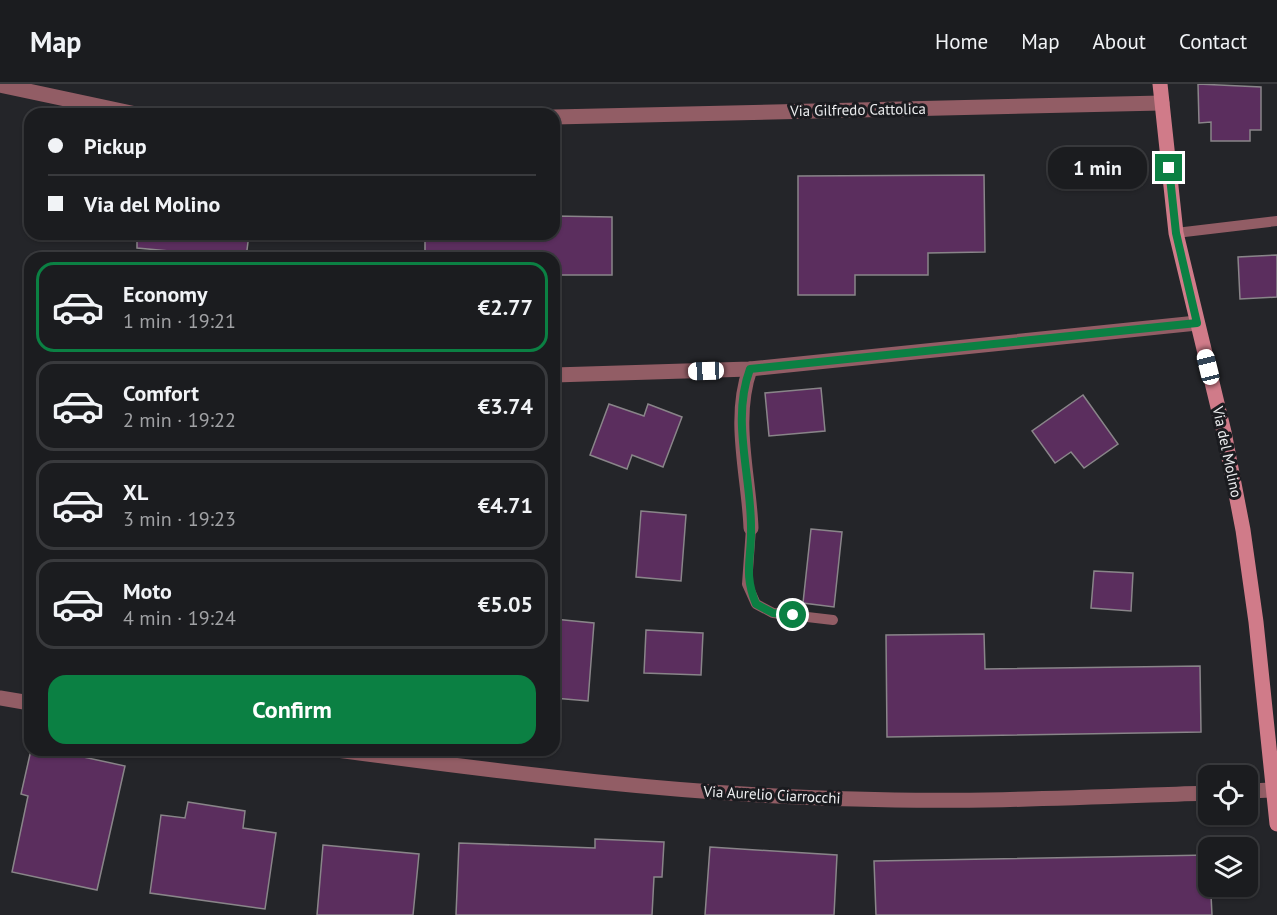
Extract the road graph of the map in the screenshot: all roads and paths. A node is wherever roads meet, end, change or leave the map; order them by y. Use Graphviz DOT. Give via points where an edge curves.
graph roads {
  1 [pos="1160,84"];
  2 [pos="0,85"];
  3 [pos="1162,104"];
  4 [pos="108,108"];
  5 [pos="560,117"];
  6 [pos="1277,221"];
  7 [pos="1176,233"];
  8 [pos="1197,323"];
  9 [pos="750,369"];
  10 [pos="560,375"];
  11 [pos="751,528"];
  12 [pos="832,620"];
  13 [pos="0,698"];
  14 [pos="24,702"];
  15 [pos="381,756"];
  16 [pos="1275,790"];
  17 [pos="1258,791"];
  18 [pos="1198,793"];
  19 [pos="1277,824"];
  1 -- 3 [label="street, Via del Molino"];
  2 -- 4 [label="street"];
  3 -- 5 [label="street, Via Gilfredo Cattolica"];
  3 -- 7 [label="street, Via del Molino"];
  6 -- 7 [label="lane"];
  7 -- 8 [label="street, Via del Molino"];
  8 -- 9 [label="street"];
  8 -- 16 [label="street, Via del Molino" via="1238,498"];
  9 -- 10 [label="street"];
  9 -- 11 [label="street" via="744,386 742,429"];
  11 -- 12 [label="lane" via="747,584 756,604 773,613"];
  13 -- 14 [label="street"];
  15 -- 18 [label="street, Via Aurelio Ciarrocchi" via="501,772 709,791 855,799 1006,801"];
  16 -- 17 [label="street"];
  16 -- 19 [label="street, Via del Molino"];
}
